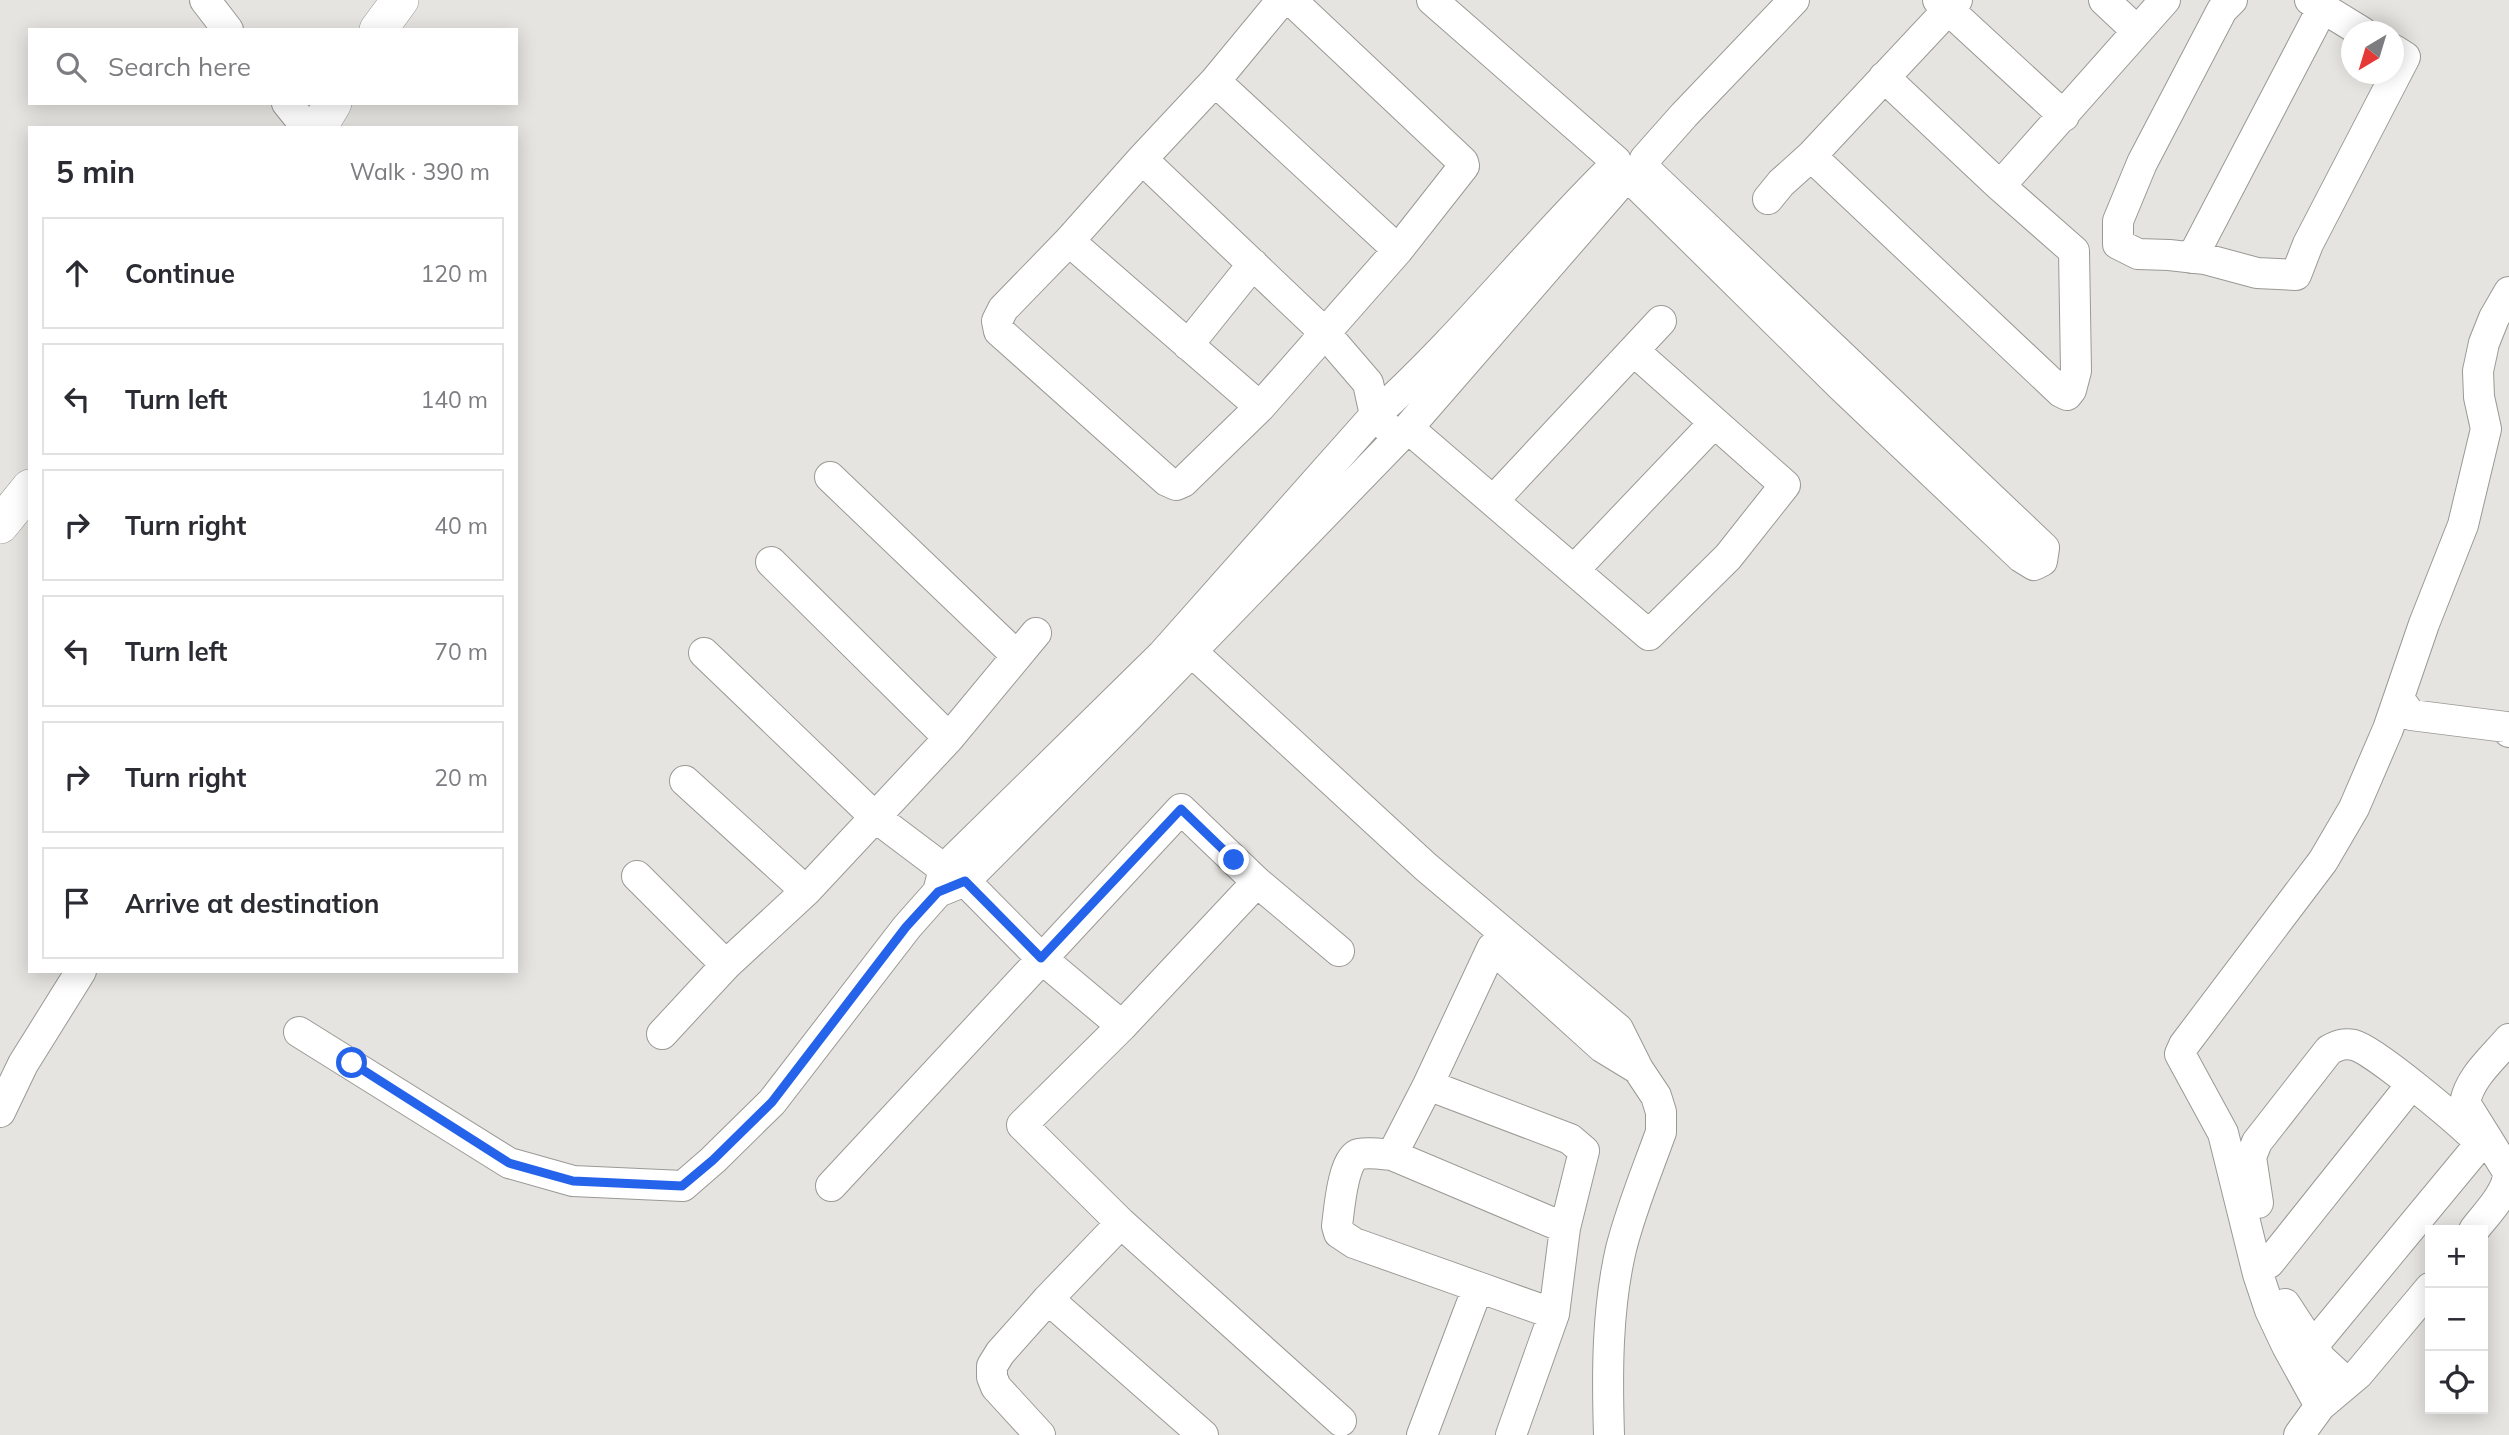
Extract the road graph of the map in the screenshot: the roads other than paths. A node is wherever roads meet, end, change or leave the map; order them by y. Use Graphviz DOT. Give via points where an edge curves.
graph roads {
  1 [pos="205,0"];
  2 [pos="400,0"];
  3 [pos="1282,0"];
  4 [pos="1291,0"];
  5 [pos="1432,0"];
  6 [pos="1459,0"];
  7 [pos="1769,0"];
  8 [pos="1794,0"];
  9 [pos="2104,0"];
  10 [pos="2165,0"];
  11 [pos="2231,0"];
  12 [pos="1948,3"];
  13 [pos="2316,4"];
  14 [pos="2344,21"];
  15 [pos="226,28"];
  16 [pos="379,28"];
  17 [pos="2137,31"];
  18 [pos="1884,77"];
  19 [pos="1215,80"];
  20 [pos="2391,84"];
  21 [pos="289,105"];
  22 [pos="332,105"];
  23 [pos="2064,116"];
  24 [pos="305,126"];
  25 [pos="319,126"];
  26 [pos="1811,156"];
  27 [pos="1142,159"];
  28 [pos="1629,164"];
  29 [pos="2000,186"];
  30 [pos="1768,199"];
  31 [pos="1069,241"];
  32 [pos="1398,250"];
  33 [pos="2192,258"];
  34 [pos="1253,264"];
  35 [pos="2509,292"];
  36 [pos="1661,321"];
  37 [pos="1325,333"];
  38 [pos="1188,345"];
  39 [pos="1634,351"];
  40 [pos="1368,383"];
  41 [pos="1419,392"];
  42 [pos="1260,407"];
  43 [pos="1374,415"];
  44 [pos="1714,424"];
  45 [pos="1402,433"];
  46 [pos="2496,446"];
  47 [pos="830,477"];
  48 [pos="28,490"];
  49 [pos="1493,501"];
  50 [pos="0,525"];
  51 [pos="771,562"];
  52 [pos="1574,570"];
  53 [pos="1036,633"];
  54 [pos="704,653"];
  55 [pos="1177,653"];
  56 [pos="1016,655"];
  57 [pos="2399,699"];
  58 [pos="2509,732"];
  59 [pos="949,738"];
  60 [pos="685,780"];
  61 [pos="876,817"];
  62 [pos="637,876"];
  63 [pos="949,881"];
  64 [pos="1257,882"];
  65 [pos="806,891"];
  66 [pos="1492,948"];
  67 [pos="1339,951"];
  68 [pos="1041,958"];
  69 [pos="726,965"];
  70 [pos="79,973"];
  71 [pos="1122,1026"];
  72 [pos="299,1032"];
  73 [pos="662,1034"];
  74 [pos="2509,1039"];
  75 [pos="11,1060"];
  76 [pos="1638,1069"];
  77 [pos="1428,1085"];
  78 [pos="2411,1085"];
  79 [pos="0,1112"];
  80 [pos="1392,1155"];
  81 [pos="831,1186"];
  82 [pos="1122,1223"];
  83 [pos="2477,1225"];
  84 [pos="1564,1228"];
  85 [pos="2269,1263"];
  86 [pos="1478,1287"];
  87 [pos="2429,1288"];
  88 [pos="1048,1299"];
  89 [pos="1554,1314"];
  90 [pos="2312,1347"];
  91 [pos="2347,1383"];
  92 [pos="2320,1406"];
  93 [pos="1341,1421"];
  94 [pos="1040,1435"];
  95 [pos="1203,1435"];
  96 [pos="1422,1435"];
  97 [pos="1511,1435"];
  98 [pos="1609,1435"];
  99 [pos="2299,1435"];
  1 -- 15 [label="street"];
  2 -- 16 [label="main road"];
  3 -- 19 [label="street"];
  4 -- 32 [label="street" via="1463,162"];
  5 -- 28 [label="street"];
  6 -- 28 [label="street"];
  7 -- 28 [label="street"];
  8 -- 28 [label="street" via="1684,115"];
  9 -- 17 [label="street"];
  10 -- 17 [label="street"];
  11 -- 33 [label="street" via="2142,163 2118,222 2118,244 2138,254"];
  12 -- 18 [label="street"];
  12 -- 23 [label="street"];
  13 -- 14 [label="street"];
  13 -- 33 [label="street"];
  17 -- 23 [label="street"];
  18 -- 26 [label="street"];
  18 -- 29 [label="street"];
  19 -- 27 [label="street"];
  19 -- 32 [label="street"];
  20 -- 33 [label="street" via="2296,275 2257,273"];
  21 -- 24 [label="street"];
  22 -- 25 [label="main road"];
  23 -- 29 [label="street"];
  26 -- 29 [label="street" via="2067,395 2076,371 2074,251"];
  26 -- 30 [label="street"];
  27 -- 31 [label="street"];
  27 -- 34 [label="street"];
  28 -- 28 [label="street" via="1841,386 2021,557 2034,565 2042,561 2044,548"];
  28 -- 41 [label="street"];
  31 -- 38 [label="street"];
  31 -- 42 [label="street" via="1003,309 997,321 999,331 1167,481 1183,482"];
  32 -- 37 [label="street"];
  34 -- 37 [label="street"];
  34 -- 38 [label="street"];
  35 -- 46 [label="street" via="2484,343 2478,371 2486,429"];
  36 -- 39 [label="street"];
  37 -- 40 [label="street"];
  37 -- 42 [label="street"];
  38 -- 42 [label="street"];
  39 -- 44 [label="street"];
  39 -- 49 [label="street"];
  40 -- 41 [label="street"];
  40 -- 43 [label="street"];
  41 -- 43 [label="street"];
  41 -- 45 [label="street"];
  43 -- 45 [label="street"];
  43 -- 55 [label="street"];
  44 -- 52 [label="street"];
  44 -- 52 [label="street" via="1784,485 1728,557 1648,635"];
  45 -- 49 [label="street"];
  45 -- 55 [label="street" via="1200,641"];
  46 -- 57 [label="street" via="2424,624"];
  47 -- 56 [label="street"];
  48 -- 50 [label="main road"];
  49 -- 52 [label="street"];
  51 -- 59 [label="street"];
  53 -- 56 [label="street"];
  54 -- 61 [label="street"];
  55 -- 63 [label="street"];
  55 -- 66 [label="street" via="1419,888"];
  55 -- 76 [label="street" via="1618,1029"];
  56 -- 59 [label="street"];
  57 -- 58 [label="street" via="2411,715 2505,727"];
  57 -- 92 [label="street" via="2339,836 2180,1054 2223,1133 2270,1310"];
  59 -- 61 [label="street"];
  60 -- 65 [label="street"];
  61 -- 63 [label="street"];
  61 -- 65 [label="street"];
  62 -- 69 [label="street"];
  63 -- 68 [label="street"];
  63 -- 72 [label="street" via="906,927 772,1102 682,1186 573,1181 509,1163"];
  64 -- 67 [label="street"];
  64 -- 68 [label="street" via="1181,809"];
  64 -- 71 [label="street"];
  65 -- 69 [label="street"];
  66 -- 76 [label="street" via="1602,1047"];
  66 -- 77 [label="street"];
  68 -- 71 [label="street"];
  68 -- 81 [label="street"];
  69 -- 73 [label="street"];
  70 -- 75 [label="street"];
  71 -- 82 [label="street" via="1021,1125"];
  74 -- 83 [label="street" via="2475,1079 2465,1103 2508,1171 2504,1186"];
  75 -- 79 [label="street"];
  76 -- 98 [label="street" via="1656,1096 1661,1132 1615,1278"];
  77 -- 80 [label="street"];
  77 -- 84 [label="street" via="1570,1139 1584,1151"];
  78 -- 85 [label="street"];
  78 -- 85 [label="street" via="2357,1046 2341,1043 2329,1049 2257,1142 2251,1157"];
  78 -- 90 [label="street" via="2479,1142"];
  80 -- 84 [label="street"];
  80 -- 86 [label="street" via="1357,1154 1351,1158 1339,1233"];
  82 -- 88 [label="street"];
  82 -- 93 [label="street"];
  84 -- 89 [label="street"];
  85 -- 90 [label="street" via="2278,1293"];
  86 -- 89 [label="street"];
  86 -- 96 [label="street"];
  87 -- 91 [label="street"];
  88 -- 94 [label="street" via="992,1366 996,1387"];
  88 -- 95 [label="street"];
  89 -- 97 [label="street"];
  90 -- 91 [label="street"];
  91 -- 92 [label="street"];
  92 -- 99 [label="street"];
}
